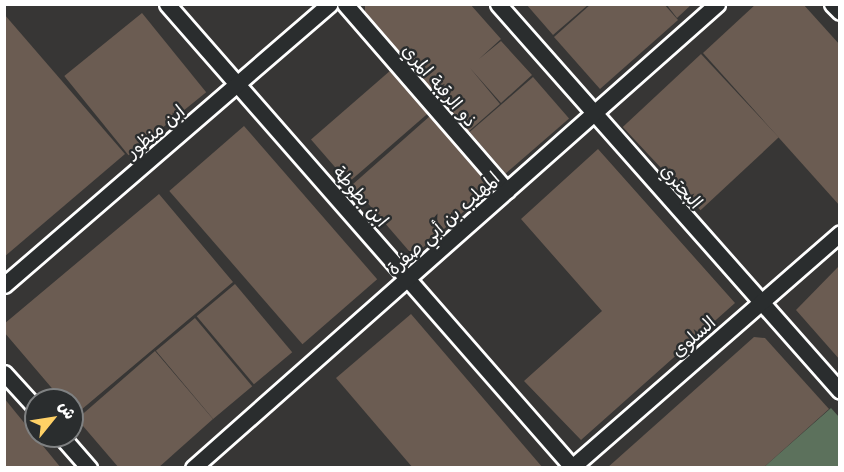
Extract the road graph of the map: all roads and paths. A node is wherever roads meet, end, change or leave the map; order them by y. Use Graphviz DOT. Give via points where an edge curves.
graph roads {
  1 [pos="167,4"];
  2 [pos="329,4"];
  3 [pos="345,4"];
  4 [pos="498,4"];
  5 [pos="717,4"];
  6 [pos="832,4"];
  7 [pos="840,12"];
  8 [pos="239,85"];
  9 [pos="594,116"];
  10 [pos="507,191"];
  11 [pos="840,233"];
  12 [pos="408,281"];
  13 [pos="4,285"];
  14 [pos="760,303"];
  15 [pos="4,372"];
  16 [pos="840,391"];
  17 [pos="24,394"];
  18 [pos="72,448"];
  19 [pos="572,467"];
  20 [pos="89,468"];
  21 [pos="193,468"];
  1 -- 8 [label="street, ابن بطوطة"];
  2 -- 8 [label="street, ابن منظور"];
  3 -- 10 [label="street, ذو الرقبة المري"];
  4 -- 9 [label="street, البحتري"];
  5 -- 9 [label="street, المهلب بن أبي صفرة"];
  6 -- 7 [label="street"];
  8 -- 12 [label="street, ابن بطوطة"];
  8 -- 13 [label="street, ابن منظور"];
  9 -- 10 [label="street, المهلب بن أبي صفرة"];
  9 -- 14 [label="street, البحتري"];
  10 -- 12 [label="street, المهلب بن أبي صفرة"];
  11 -- 14 [label="street, السلوى"];
  12 -- 19 [label="street, ابن بطوطة"];
  12 -- 21 [label="street, المهلب بن أبي صفرة"];
  14 -- 16 [label="street, البحتري"];
  14 -- 19 [label="street, السلوى"];
  15 -- 17 [label="street"];
  18 -- 20 [label="street"];
}
